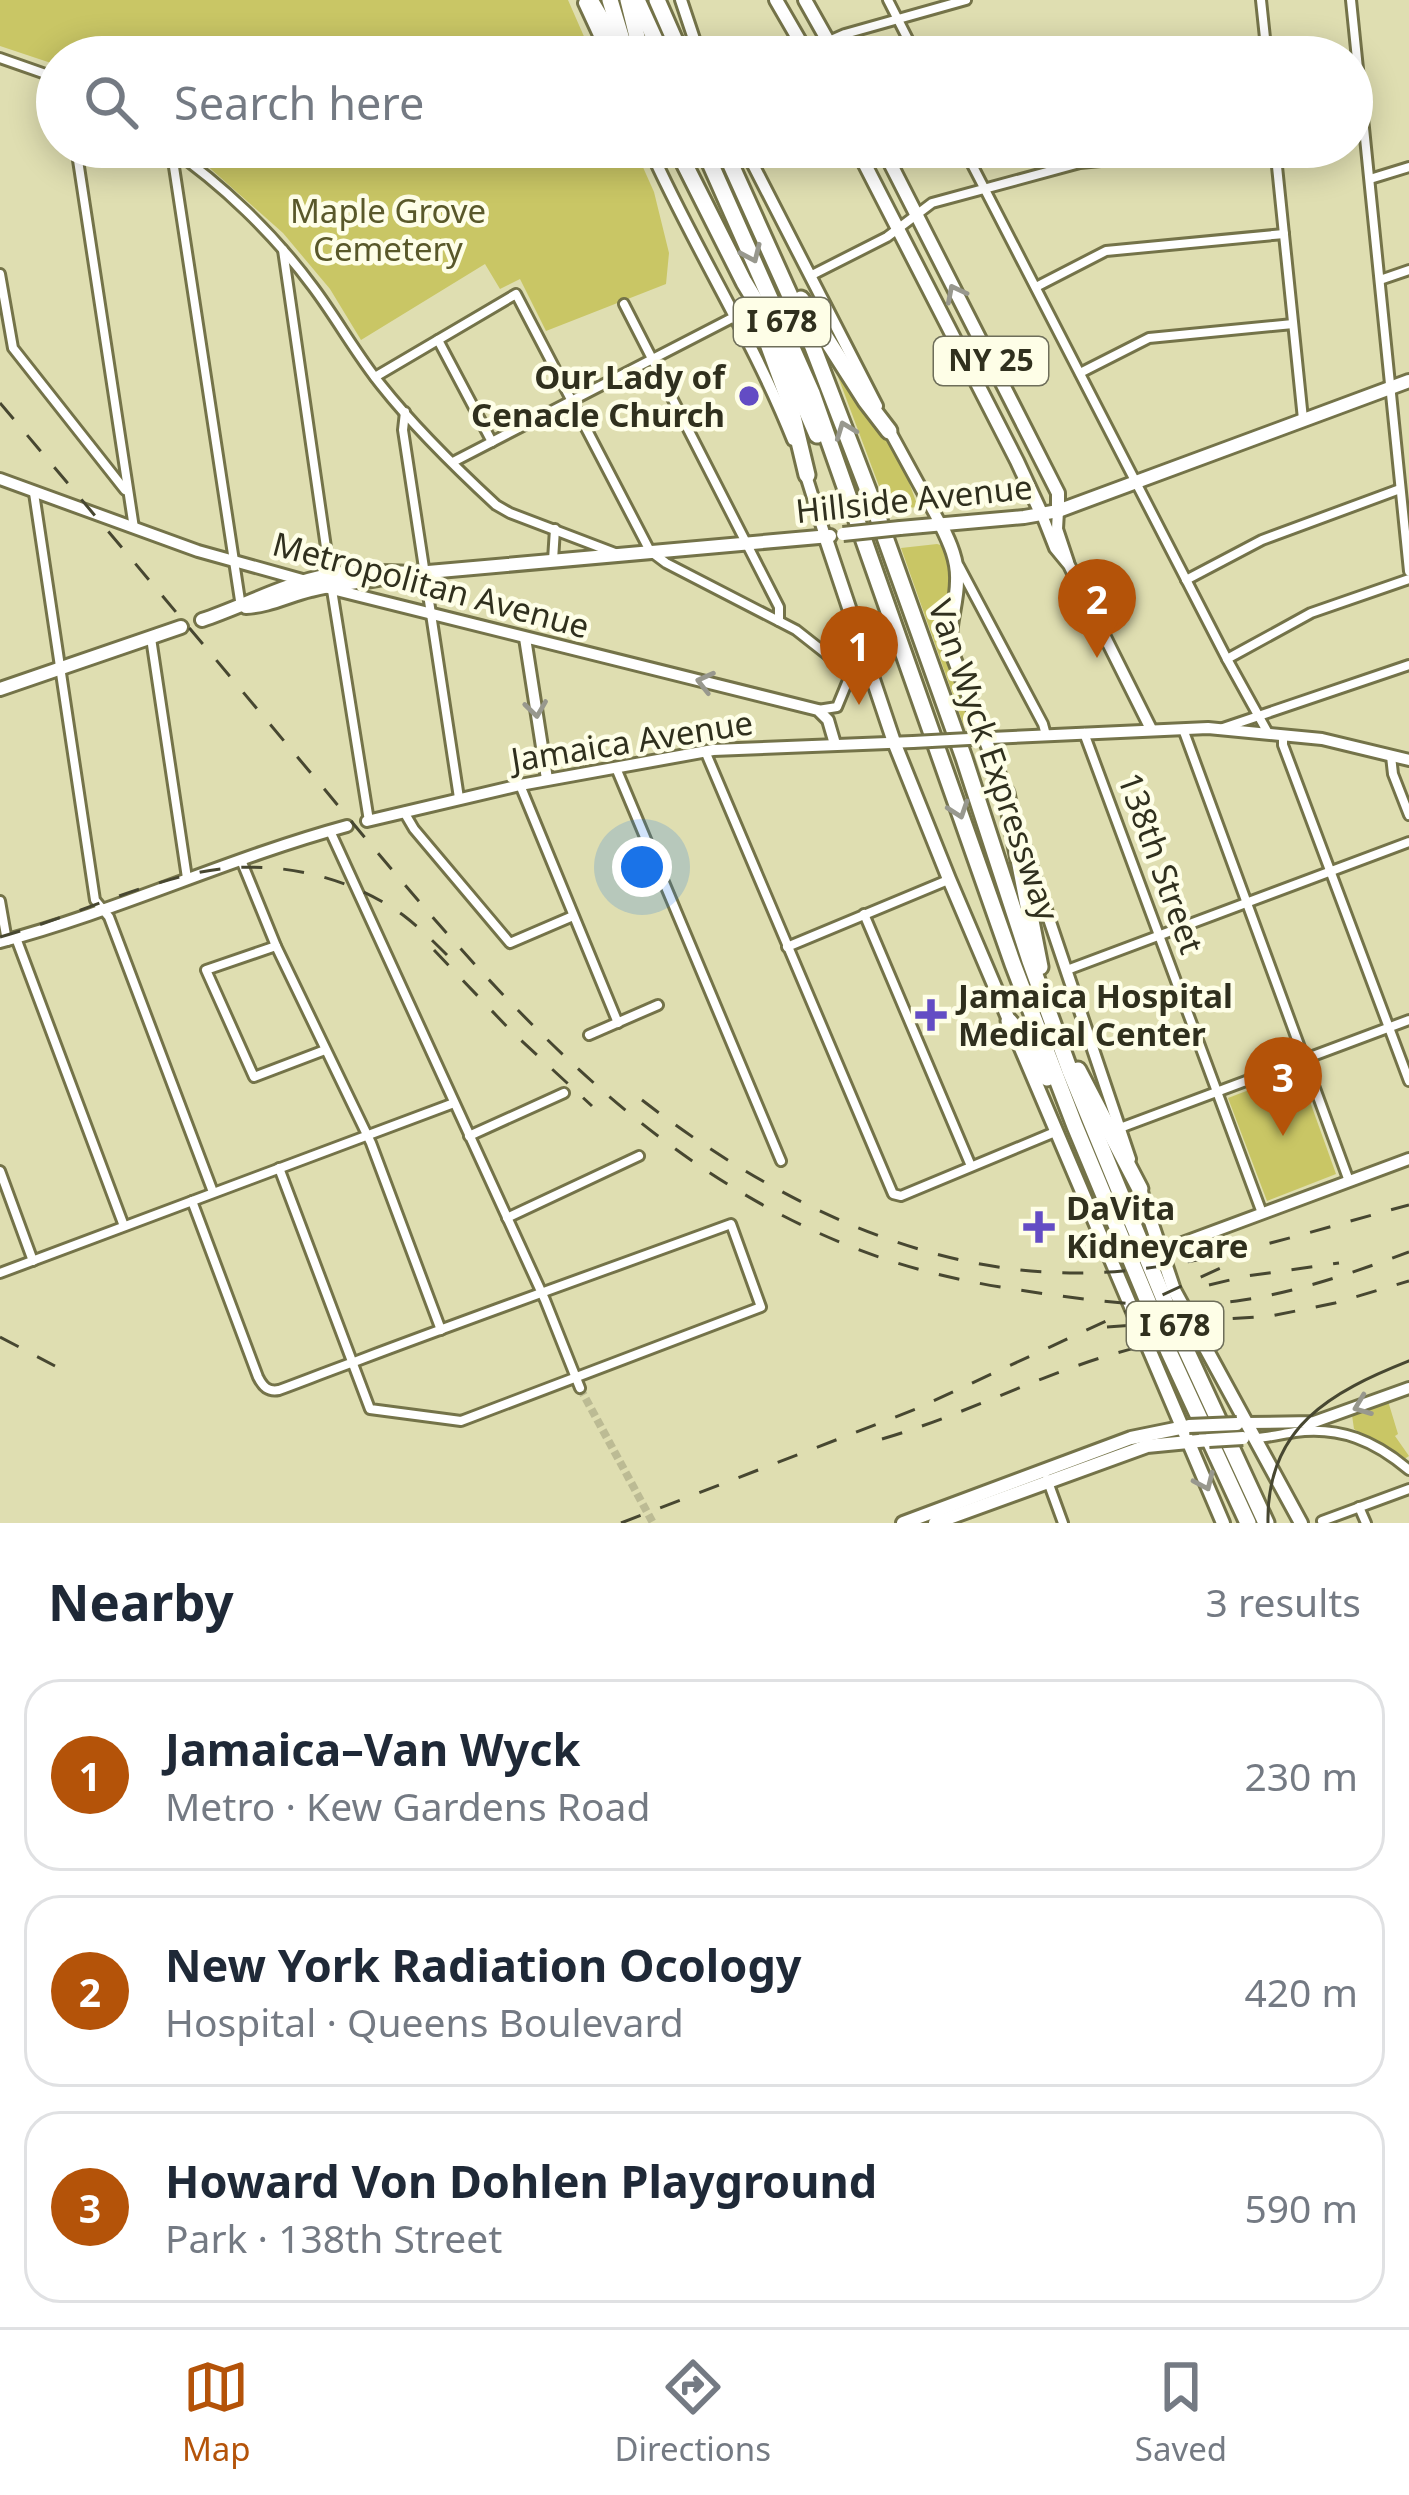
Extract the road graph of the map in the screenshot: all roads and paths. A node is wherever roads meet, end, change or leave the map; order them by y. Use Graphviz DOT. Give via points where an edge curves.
graph roads {
  1 [pos="587,0"];
  2 [pos="610,0"];
  3 [pos="628,0"];
  4 [pos="637,0"];
  5 [pos="657,0"];
  6 [pos="667,0"];
  7 [pos="681,0"];
  8 [pos="776,0"];
  9 [pos="805,0"];
  10 [pos="888,0"];
  11 [pos="965,0"];
  12 [pos="1261,0"];
  13 [pos="1352,0"];
  14 [pos="898,19"];
  15 [pos="600,36"];
  16 [pos="612,36"];
  17 [pos="620,36"];
  18 [pos="637,36"];
  19 [pos="653,36"];
  20 [pos="673,36"];
  21 [pos="676,36"];
  22 [pos="693,36"];
  23 [pos="797,36"];
  24 [pos="826,36"];
  25 [pos="845,36"];
  26 [pos="906,36"];
  27 [pos="1265,36"];
  28 [pos="1355,36"];
  29 [pos="0,58"];
  30 [pos="36,70"];
  31 [pos="1409,167"];
  32 [pos="79,168"];
  33 [pos="174,168"];
  34 [pos="193,168"];
  35 [pos="659,168"];
  36 [pos="689,168"];
  37 [pos="713,168"];
  38 [pos="732,168"];
  39 [pos="755,168"];
  40 [pos="866,168"];
  41 [pos="893,168"];
  42 [pos="974,168"];
  43 [pos="1063,168"];
  44 [pos="1278,168"];
  45 [pos="1369,168"];
  46 [pos="1370,179"];
  47 [pos="986,190"];
  48 [pos="916,213"];
  49 [pos="897,230"];
  50 [pos="1284,234"];
  51 [pos="765,240"];
  52 [pos="283,250"];
  53 [pos="1409,270"];
  54 [pos="0,276"];
  55 [pos="810,276"];
  56 [pos="307,278"];
  57 [pos="1380,280"];
  58 [pos="744,282"];
  59 [pos="1036,287"];
  60 [pos="290,300"];
  61 [pos="624,304"];
  62 [pos="734,317"];
  63 [pos="1293,324"];
  64 [pos="438,340"];
  65 [pos="652,359"];
  66 [pos="1080,373"];
  67 [pos="375,377"];
  68 [pos="1409,381"];
  69 [pos="1391,388"];
  70 [pos="571,401"];
  71 [pos="406,412"];
  72 [pos="1303,420"];
  73 [pos="889,430"];
  74 [pos="492,442"];
  75 [pos="453,462"];
  76 [pos="807,475"];
  77 [pos="1,480"];
  78 [pos="1136,482"];
  79 [pos="1400,489"];
  80 [pos="34,491"];
  81 [pos="127,493"];
  82 [pos="850,502"];
  83 [pos="1058,511"];
  84 [pos="1407,512"];
  85 [pos="1042,515"];
  86 [pos="941,525"];
  87 [pos="134,528"];
  88 [pos="555,529"];
  89 [pos="825,536"];
  90 [pos="746,543"];
  91 [pos="650,551"];
  92 [pos="619,554"];
  93 [pos="553,560"];
  94 [pos="234,562"];
  95 [pos="956,562"];
  96 [pos="1069,566"];
  97 [pos="425,572"];
  98 [pos="403,573"];
  99 [pos="1409,575"];
  100 [pos="1186,580"];
  101 [pos="307,581"];
  102 [pos="366,582"];
  103 [pos="329,584"];
  104 [pos="390,602"];
  105 [pos="241,607"];
  106 [pos="431,614"];
  107 [pos="202,620"];
  108 [pos="778,621"];
  109 [pos="181,628"];
  110 [pos="151,638"];
  111 [pos="525,638"];
  112 [pos="1227,658"];
  113 [pos="1409,664"];
  114 [pos="60,669"];
  115 [pos="851,673"];
  116 [pos="873,682"];
  117 [pos="0,688"];
  118 [pos="818,710"];
  119 [pos="1258,715"];
  120 [pos="1182,728"];
  121 [pos="1151,729"];
  122 [pos="1221,729"];
  123 [pos="1084,733"];
  124 [pos="1268,733"];
  125 [pos="1046,735"];
  126 [pos="1283,735"];
  127 [pos="986,738"];
  128 [pos="894,742"];
  129 [pos="835,744"];
  130 [pos="705,751"];
  131 [pos="1391,756"];
  132 [pos="1409,760"];
  133 [pos="616,767"];
  134 [pos="547,779"];
  135 [pos="520,784"];
  136 [pos="1006,793"];
  137 [pos="459,798"];
  138 [pos="404,812"];
  139 [pos="1409,815"];
  140 [pos="369,821"];
  141 [pos="347,826"];
  142 [pos="330,831"];
  143 [pos="1409,842"];
  144 [pos="241,860"];
  145 [pos="1331,872"];
  146 [pos="187,878"];
  147 [pos="949,879"];
  148 [pos="0,901"];
  149 [pos="1245,904"];
  150 [pos="103,908"];
  151 [pos="864,914"];
  152 [pos="573,916"];
  153 [pos="1159,936"];
  154 [pos="8,940"];
  155 [pos="276,946"];
  156 [pos="787,946"];
  157 [pos="1067,970"];
  158 [pos="658,1005"];
  159 [pos="1050,1017"];
  160 [pos="1409,1020"];
  161 [pos="1010,1021"];
  162 [pos="618,1023"];
  163 [pos="1389,1028"];
  164 [pos="589,1035"];
  165 [pos="1060,1044"];
  166 [pos="326,1050"];
  167 [pos="1303,1059"];
  168 [pos="1409,1082"];
  169 [pos="1217,1092"];
  170 [pos="564,1093"];
  171 [pos="454,1103"];
  172 [pos="1075,1126"];
  173 [pos="1120,1128"];
  174 [pos="1057,1131"];
  175 [pos="367,1134"];
  176 [pos="469,1136"];
  177 [pos="639,1156"];
  178 [pos="1409,1159"];
  179 [pos="781,1161"];
  180 [pos="971,1166"];
  181 [pos="279,1168"];
  182 [pos="0,1171"];
  183 [pos="1349,1181"];
  184 [pos="1140,1189"];
  185 [pos="213,1192"];
  186 [pos="192,1201"];
  187 [pos="1262,1213"];
  188 [pos="507,1218"];
  189 [pos="124,1226"];
  190 [pos="1161,1251"];
  191 [pos="33,1261"];
  192 [pos="0,1273"];
  193 [pos="541,1293"];
  194 [pos="441,1330"];
  195 [pos="354,1362"];
  196 [pos="578,1383"];
  197 [pos="1409,1388"];
  198 [pos="1242,1424"];
  199 [pos="1185,1427"];
  200 [pos="1249,1438"];
  201 [pos="1192,1441"];
  202 [pos="1409,1470"];
  203 [pos="1046,1476"];
  204 [pos="1409,1489"];
  205 [pos="1360,1507"];
  206 [pos="962,1513"];
  207 [pos="1322,1521"];
  208 [pos="902,1523"];
  209 [pos="935,1523"];
  210 [pos="1063,1523"];
  211 [pos="1223,1523"];
  212 [pos="1248,1523"];
  213 [pos="1266,1523"];
  214 [pos="1301,1523"];
  215 [pos="1366,1523"];
  1 -- 15 [label="main road"];
  1 -- 16 [label="highway"];
  2 -- 17 [label="highway"];
  3 -- 18 [label="highway"];
  4 -- 19 [label="highway"];
  5 -- 20 [label="highway"];
  6 -- 21 [label="highway"];
  7 -- 22 [label="main road"];
  8 -- 23 [label="main road"];
  9 -- 24 [label="main road"];
  10 -- 14 [label="street"];
  11 -- 14 [label="street"];
  12 -- 27 [label="street"];
  13 -- 28 [label="street"];
  14 -- 25 [label="street"];
  14 -- 26 [label="street"];
  29 -- 30 [label="street"];
  31 -- 46 [label="street"];
  32 -- 81 [label="street"];
  33 -- 94 [label="street"];
  34 -- 52 [label="street"];
  35 -- 62 [label="main road"];
  36 -- 58 [label="highway"];
  37 -- 82 [label="highway, Van Wyck Expressway / I 678, one-way" via="801,366"];
  38 -- 51 [label="highway, Van Wyck Expressway / I 678"];
  39 -- 55 [label="main road"];
  40 -- 49 [label="main road, NY 25"];
  41 -- 48 [label="main road, NY 25"];
  42 -- 47 [label="street"];
  43 -- 47 [label="street"];
  44 -- 50 [label="street"];
  45 -- 46 [label="street"];
  46 -- 57 [label="street"];
  47 -- 48 [label="street"];
  47 -- 59 [label="street"];
  48 -- 49 [label="street"];
  83 -- 48 [label="main road, NY 25, one-way" via="1058,493"];
  49 -- 55 [label="street"];
  49 -- 85 [label="main road, NY 25"];
  50 -- 59 [label="street" via="1106,251"];
  50 -- 63 [label="street"];
  51 -- 73 [label="highway"];
  159 -- 51 [label="highway, Van Wyck Expressway / I 678, one-way" via="879,519"];
  52 -- 56 [label="street"];
  52 -- 60 [label="street"];
  53 -- 57 [label="street"];
  54 -- 81 [label="street" via="14,348"];
  55 -- 73 [label="main road"];
  56 -- 60 [label="street" via="293,285"];
  56 -- 67 [label="street"];
  57 -- 69 [label="street"];
  58 -- 76 [label="highway"];
  58 -- 82 [label="highway"];
  59 -- 66 [label="street"];
  60 -- 103 [label="street"];
  61 -- 65 [label="street"];
  62 -- 65 [label="street"];
  62 -- 76 [label="main road"];
  63 -- 66 [label="street" via="1149,338"];
  63 -- 72 [label="street"];
  64 -- 67 [label="street"];
  64 -- 70 [label="street" via="516,294"];
  64 -- 74 [label="street"];
  65 -- 70 [label="street"];
  65 -- 90 [label="street"];
  66 -- 78 [label="street"];
  67 -- 71 [label="street"];
  68 -- 69 [label="main road, Hillside Avenue"];
  69 -- 72 [label="main road, Hillside Avenue"];
  69 -- 79 [label="street"];
  70 -- 74 [label="street"];
  70 -- 91 [label="street"];
  71 -- 75 [label="street"];
  71 -- 97 [label="street"];
  72 -- 78 [label="main road, Hillside Avenue"];
  73 -- 86 [label="main road"];
  74 -- 75 [label="street"];
  75 -- 88 [label="street" via="500,508"];
  76 -- 89 [label="main road"];
  77 -- 80 [label="main road, Metropolitan Avenue"];
  78 -- 83 [label="main road, Hillside Avenue"];
  78 -- 100 [label="street"];
  79 -- 84 [label="street"];
  79 -- 100 [label="street" via="1262,540"];
  80 -- 87 [label="main road, Metropolitan Avenue"];
  80 -- 114 [label="street"];
  81 -- 87 [label="street"];
  82 -- 172 [label="highway, Van Wyck Expressway / I 678, one-way"];
  83 -- 85 [label="main road, Hillside Avenue"];
  83 -- 96 [label="main road"];
  84 -- 99 [label="street"];
  85 -- 86 [label="main road, Hillside Avenue"];
  85 -- 96 [label="main road"];
  86 -- 89 [label="main road, Hillside Avenue, bridge"];
  86 -- 95 [label="main road, Van Wyck Expressway"];
  87 -- 94 [label="main road, Metropolitan Avenue"];
  88 -- 92 [label="street"];
  88 -- 93 [label="street"];
  89 -- 90 [label="main road, Hillside Avenue"];
  89 -- 116 [label="main road"];
  90 -- 91 [label="main road, Hillside Avenue"];
  90 -- 108 [label="street" via="780,610"];
  91 -- 92 [label="main road, Hillside Avenue"];
  91 -- 108 [label="street"];
  92 -- 93 [label="main road, Hillside Avenue"];
  93 -- 97 [label="main road, Hillside Avenue"];
  94 -- 101 [label="main road, Metropolitan Avenue"];
  94 -- 105 [label="street"];
  95 -- 125 [label="street"];
  95 -- 127 [label="main road, Van Wyck Expressway" via="950,644"];
  96 -- 121 [label="main road"];
  97 -- 98 [label="main road, Hillside Avenue"];
  97 -- 106 [label="street"];
  98 -- 102 [label="main road, Hillside Avenue"];
  98 -- 103 [label="main road, Hillside Avenue"];
  99 -- 112 [label="street"];
  100 -- 112 [label="street"];
  101 -- 103 [label="main road, Hillside Avenue"];
  101 -- 105 [label="main road, Hillside Avenue"];
  102 -- 103 [label="main road, Hillside Avenue"];
  102 -- 104 [label="main road" via="369,594"];
  103 -- 104 [label="main road, Metropolitan Avenue"];
  103 -- 105 [label="main road, Hillside Avenue"];
  103 -- 140 [label="street"];
  104 -- 106 [label="main road, Metropolitan Avenue"];
  105 -- 107 [label="main road, Hillside Avenue"];
  106 -- 111 [label="main road, Metropolitan Avenue"];
  106 -- 137 [label="street"];
  108 -- 115 [label="street"];
  109 -- 110 [label="main road"];
  110 -- 114 [label="main road"];
  110 -- 146 [label="street"];
  118 -- 111 [label="main road, Metropolitan Avenue, one-way"];
  111 -- 134 [label="main road, one-way"];
  112 -- 119 [label="street"];
  113 -- 119 [label="street"];
  114 -- 117 [label="main road"];
  114 -- 150 [label="street" via="95,900"];
  115 -- 116 [label="street"];
  115 -- 118 [label="street" via="837,707"];
  116 -- 128 [label="main road"];
  118 -- 129 [label="main road"];
  119 -- 122 [label="street"];
  119 -- 124 [label="street"];
  120 -- 121 [label="main road, Jamaica Avenue"];
  120 -- 122 [label="main road, Jamaica Avenue"];
  120 -- 149 [label="street"];
  121 -- 123 [label="main road, Jamaica Avenue"];
  122 -- 124 [label="main road, Jamaica Avenue"];
  123 -- 125 [label="main road, Jamaica Avenue"];
  123 -- 153 [label="street, 138th Street"];
  124 -- 126 [label="main road, Jamaica Avenue"];
  125 -- 127 [label="main road, Jamaica Avenue"];
  126 -- 131 [label="main road, Jamaica Avenue"];
  126 -- 145 [label="street"];
  127 -- 128 [label="main road, Jamaica Avenue, bridge"];
  127 -- 136 [label="main road, Van Wyck Expressway"];
  128 -- 129 [label="main road, Jamaica Avenue"];
  128 -- 147 [label="main road"];
  129 -- 130 [label="main road, Jamaica Avenue"];
  130 -- 133 [label="main road, Jamaica Avenue"];
  130 -- 156 [label="street"];
  131 -- 132 [label="main road, Jamaica Avenue"];
  131 -- 139 [label="street"];
  133 -- 134 [label="main road, Jamaica Avenue"];
  133 -- 179 [label="street"];
  134 -- 135 [label="main road, Jamaica Avenue"];
  135 -- 137 [label="main road, Jamaica Avenue"];
  135 -- 152 [label="street"];
  136 -- 157 [label="main road, Van Wyck Expressway"];
  136 -- 159 [label="highway"];
  137 -- 138 [label="main road, Jamaica Avenue"];
  138 -- 140 [label="main road, Jamaica Avenue"];
  138 -- 152 [label="street" via="510,944"];
  141 -- 142 [label="main road"];
  142 -- 144 [label="main road"];
  142 -- 171 [label="street"];
  143 -- 145 [label="street"];
  144 -- 146 [label="main road"];
  144 -- 155 [label="street"];
  145 -- 149 [label="street"];
  145 -- 163 [label="street"];
  146 -- 150 [label="main road"];
  147 -- 151 [label="street"];
  147 -- 161 [label="main road"];
  148 -- 154 [label="street"];
  149 -- 153 [label="street"];
  149 -- 167 [label="street"];
  150 -- 154 [label="main road"];
  150 -- 185 [label="street"];
  151 -- 156 [label="street"];
  151 -- 180 [label="street"];
  152 -- 162 [label="street"];
  153 -- 157 [label="street"];
  153 -- 169 [label="street, 138th Street"];
  154 -- 189 [label="street"];
  155 -- 166 [label="street"];
  155 -- 166 [label="street" via="206,970 254,1077"];
  156 -- 180 [label="street" via="891,1192 901,1196"];
  157 -- 173 [label="main road, Van Wyck Expressway"];
  158 -- 162 [label="street"];
  159 -- 165 [label="highway, Van Wyck Expressway / I 678"];
  160 -- 163 [label="street"];
  161 -- 172 [label="highway"];
  161 -- 174 [label="main road"];
  162 -- 164 [label="street"];
  163 -- 167 [label="street"];
  163 -- 168 [label="street"];
  165 -- 184 [label="highway"];
  165 -- 213 [label="highway, Van Wyck Expressway / I 678" via="1174,1326"];
  166 -- 175 [label="street"];
  167 -- 169 [label="street"];
  167 -- 183 [label="street"];
  169 -- 173 [label="street"];
  169 -- 187 [label="street, 138th Street"];
  170 -- 176 [label="street"];
  171 -- 175 [label="street"];
  171 -- 176 [label="street"];
  172 -- 212 [label="highway, Van Wyck Expressway / I 678"];
  173 -- 184 [label="main road, Van Wyck Expressway"];
  174 -- 180 [label="street"];
  174 -- 199 [label="main road"];
  175 -- 181 [label="street"];
  175 -- 194 [label="street"];
  176 -- 188 [label="street"];
  177 -- 188 [label="street"];
  178 -- 183 [label="main road"];
  181 -- 185 [label="street"];
  181 -- 195 [label="street"];
  182 -- 191 [label="street"];
  183 -- 187 [label="main road"];
  184 -- 190 [label="main road, Van Wyck Expressway"];
  185 -- 186 [label="street"];
  186 -- 189 [label="street"];
  186 -- 195 [label="street" via="264,1388 279,1390"];
  187 -- 190 [label="main road"];
  188 -- 193 [label="street"];
  189 -- 191 [label="street"];
  190 -- 198 [label="main road, Van Wyck Expressway"];
  191 -- 192 [label="street"];
  193 -- 194 [label="street"];
  193 -- 196 [label="street"];
  193 -- 196 [label="street" via="731,1224 761,1307"];
  194 -- 195 [label="street"];
  195 -- 196 [label="street" via="370,1409 461,1421"];
  197 -- 198 [label="main road, one-way" via="1314,1422"];
  198 -- 199 [label="main road, bridge"];
  198 -- 200 [label="main road, Van Wyck Expressway"];
  199 -- 201 [label="main road"];
  199 -- 203 [label="main road" via="1141,1435"];
  200 -- 201 [label="main road, bridge"];
  200 -- 202 [label="street" via="1343,1432"];
  200 -- 214 [label="main road, Van Wyck Expressway"];
  201 -- 203 [label="main road"];
  201 -- 211 [label="main road, one-way"];
  203 -- 206 [label="main road"];
  203 -- 210 [label="street"];
  204 -- 205 [label="street"];
  205 -- 207 [label="street"];
  205 -- 215 [label="street"];
  206 -- 208 [label="main road"];
  206 -- 209 [label="main road"];
}
